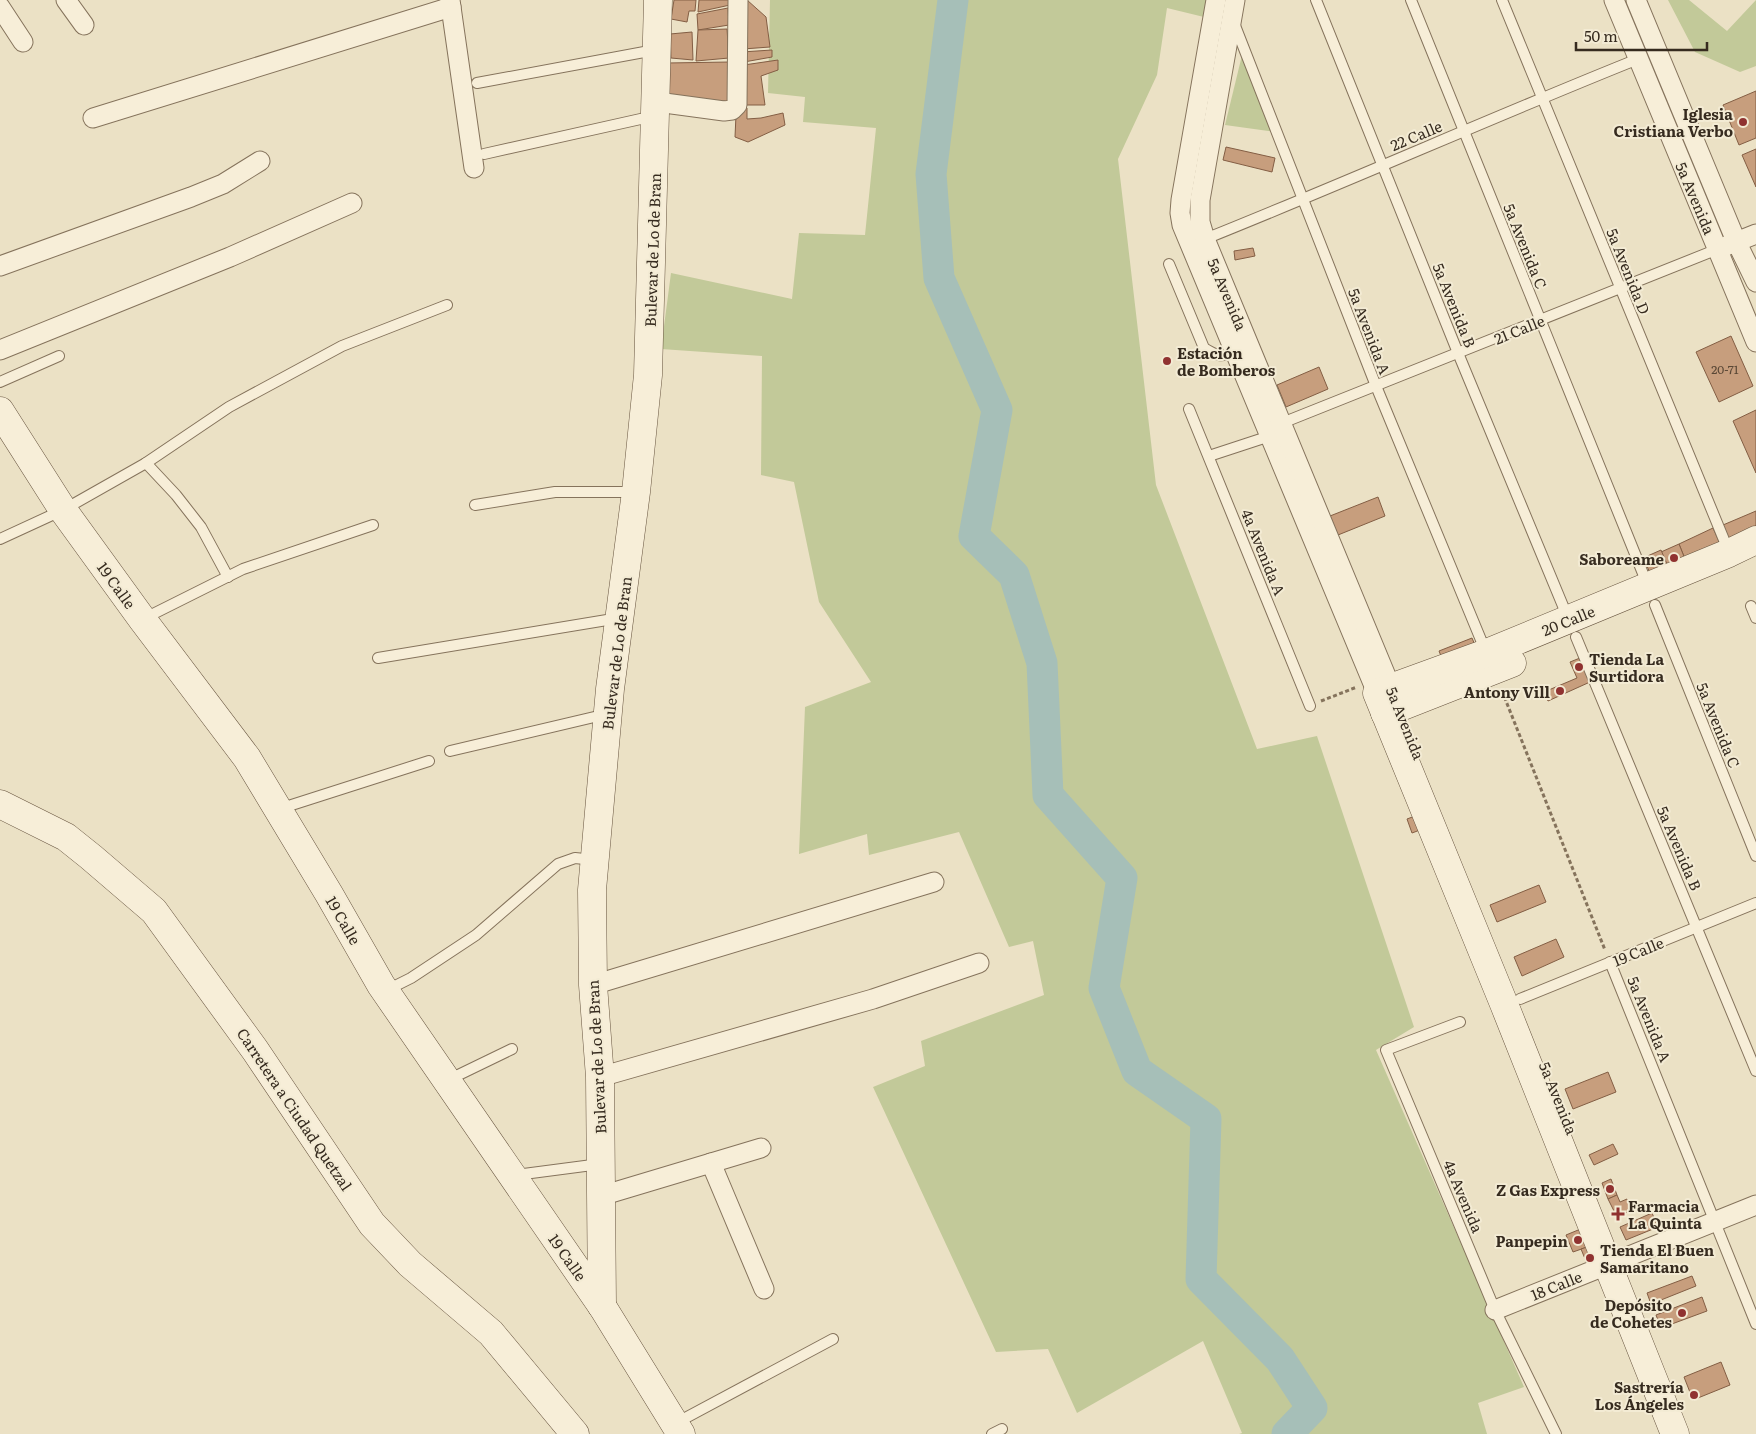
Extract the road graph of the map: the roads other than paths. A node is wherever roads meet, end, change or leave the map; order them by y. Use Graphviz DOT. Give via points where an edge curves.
graph roads {
  1 [pos="66,0"];
  2 [pos="658,0"];
  3 [pos="738,0"];
  4 [pos="1216,0"];
  5 [pos="1316,0"];
  6 [pos="1411,0"];
  7 [pos="1502,0"];
  8 [pos="1614,0"];
  9 [pos="1636,0"];
  10 [pos="451,4"];
  11 [pos="0,7"];
  12 [pos="1233,9"];
  13 [pos="84,25"];
  14 [pos="23,42"];
  15 [pos="657,50"];
  16 [pos="1638,59"];
  17 [pos="477,82"];
  18 [pos="1542,97"];
  19 [pos="656,109"];
  20 [pos="93,118"];
  21 [pos="1464,131"];
  22 [pos="260,161"];
  23 [pos="479,161"];
  24 [pos="1382,166"];
  25 [pos="1304,200"];
  26 [pos="352,203"];
  27 [pos="1756,234"];
  28 [pos="1205,239"];
  29 [pos="1736,241"];
  30 [pos="1718,249"];
  31 [pos="1169,264"];
  32 [pos="0,266"];
  33 [pos="1756,282"];
  34 [pos="1620,288"];
  35 [pos="446,305"];
  36 [pos="1540,320"];
  37 [pos="1756,342"];
  38 [pos="0,350"];
  39 [pos="1235,352"];
  40 [pos="1458,353"];
  41 [pos="59,356"];
  42 [pos="0,382"];
  43 [pos="1376,386"];
  44 [pos="1261,394"];
  45 [pos="1189,409"];
  46 [pos="2,419"];
  47 [pos="1276,430"];
  48 [pos="1209,456"];
  49 [pos="146,463"];
  50 [pos="636,492"];
  51 [pos="475,505"];
  52 [pos="63,510"];
  53 [pos="373,525"];
  54 [pos="0,539"];
  55 [pos="1756,540"];
  56 [pos="1729,553"];
  57 [pos="1756,560"];
  58 [pos="228,577"];
  59 [pos="1652,596"];
  60 [pos="1751,606"];
  61 [pos="620,618"];
  62 [pos="1756,618"];
  63 [pos="142,619"];
  64 [pos="1572,628"];
  65 [pos="378,658"];
  66 [pos="1490,661"];
  67 [pos="1385,696"];
  68 [pos="1310,706"];
  69 [pos="608,714"];
  70 [pos="450,751"];
  71 [pos="429,761"];
  72 [pos="0,804"];
  73 [pos="278,809"];
  74 [pos="1756,856"];
  75 [pos="595,860"];
  76 [pos="934,882"];
  77 [pos="1756,903"];
  78 [pos="1697,927"];
  79 [pos="1610,962"];
  80 [pos="979,963"];
  81 [pos="593,985"];
  82 [pos="385,991"];
  83 [pos="1520,998"];
  84 [pos="1460,1022"];
  85 [pos="512,1049"];
  86 [pos="1756,1071"];
  87 [pos="600,1076"];
  88 [pos="447,1081"];
  89 [pos="761,1148"];
  90 [pos="711,1163"];
  91 [pos="600,1164"];
  92 [pos="512,1176"];
  93 [pos="601,1196"];
  94 [pos="1756,1205"];
  95 [pos="1715,1221"];
  96 [pos="1615,1262"];
  97 [pos="764,1289"];
  98 [pos="602,1306"];
  99 [pos="1496,1310"];
  100 [pos="1756,1324"];
  101 [pos="834,1339"];
  102 [pos="679,1429"];
  103 [pos="1002,1429"];
  104 [pos="575,1434"];
  105 [pos="992,1434"];
  106 [pos="1556,1434"];
  107 [pos="1675,1434"];
  108 [pos="1695,1434"];
  1 -- 13 [label="street"];
  2 -- 15 [label="street, Bulevar de Lo de Bran"];
  3 -- 19 [label="street" via="737,105 724,111"];
  4 -- 39 [label="street, 5a Avenida" via="1180,213 1182,225"];
  5 -- 24 [label="lane, 5a Avenida B"];
  6 -- 21 [label="lane, 5a Avenida C"];
  7 -- 18 [label="lane, 5a Avenida D"];
  8 -- 16 [label="street, 5a Avenida"];
  9 -- 29 [label="street, 5a Avenida"];
  10 -- 20 [label="street"];
  10 -- 23 [label="street"];
  11 -- 14 [label="street"];
  12 -- 25 [label="lane, 5a Avenida A"];
  12 -- 28 [label="street, 5a Avenida" via="1200,200 1200,222"];
  15 -- 17 [label="lane"];
  15 -- 19 [label="street, Bulevar de Lo de Bran"];
  16 -- 18 [label="lane, 22 Calle"];
  16 -- 30 [label="street, 5a Avenida"];
  18 -- 21 [label="lane, 22 Calle"];
  18 -- 34 [label="lane, 5a Avenida D"];
  19 -- 23 [label="lane" via="646,117"];
  19 -- 50 [label="street, Bulevar de Lo de Bran" via="648,375"];
  21 -- 24 [label="lane, 22 Calle"];
  21 -- 36 [label="lane, 5a Avenida C"];
  22 -- 32 [label="street" via="207,191"];
  24 -- 25 [label="lane, 22 Calle"];
  24 -- 40 [label="lane, 5a Avenida B"];
  25 -- 28 [label="lane, 22 Calle"];
  25 -- 43 [label="lane, 5a Avenida A"];
  26 -- 38 [label="street" via="230,257"];
  27 -- 29 [label="street, 21 Calle"];
  28 -- 44 [label="street, 5a Avenida"];
  29 -- 30 [label="street, 21 Calle"];
  29 -- 33 [label="street, 5a Avenida"];
  30 -- 34 [label="lane, 21 Calle"];
  30 -- 37 [label="street, 5a Avenida"];
  31 -- 39 [label="lane" via="1204,348 1217,355"];
  34 -- 36 [label="lane, 21 Calle"];
  34 -- 56 [label="lane, 5a Avenida D"];
  35 -- 49 [label="lane" via="342,346 229,407"];
  36 -- 40 [label="lane, 21 Calle"];
  36 -- 59 [label="lane, 5a Avenida C"];
  39 -- 44 [label="street, 5a Avenida"];
  40 -- 43 [label="lane, 21 Calle"];
  40 -- 64 [label="lane, 5a Avenida B"];
  41 -- 42 [label="lane"];
  43 -- 47 [label="lane, 21 Calle"];
  43 -- 66 [label="lane, 5a Avenida A"];
  44 -- 47 [label="street, 5a Avenida"];
  45 -- 48 [label="lane, 4a Avenida A"];
  46 -- 52 [label="street, 19 Calle"];
  47 -- 48 [label="lane, 21 Calle"];
  47 -- 67 [label="street, 5a Avenida"];
  48 -- 68 [label="lane, 4a Avenida A"];
  49 -- 52 [label="lane"];
  49 -- 58 [label="lane" via="200,527"];
  50 -- 51 [label="lane" via="556,492"];
  50 -- 61 [label="street, Bulevar de Lo de Bran"];
  52 -- 54 [label="lane"];
  52 -- 63 [label="street, 19 Calle"];
  53 -- 58 [label="lane" via="242,569"];
  55 -- 56 [label="street, 20 Calle"];
  56 -- 59 [label="street, 20 Calle"];
  57 -- 59 [label="street, 20 Calle"];
  58 -- 63 [label="lane"];
  59 -- 64 [label="street, 20 Calle"];
  59 -- 74 [label="lane, 5a Avenida C"];
  60 -- 62 [label="lane"];
  61 -- 65 [label="lane"];
  61 -- 69 [label="street, Bulevar de Lo de Bran"];
  63 -- 73 [label="street, 19 Calle" via="247,758"];
  64 -- 66 [label="street, 20 Calle"];
  64 -- 78 [label="lane, 5a Avenida B"];
  66 -- 67 [label="street, 20 Calle"];
  67 -- 83 [label="street, 5a Avenida"];
  67 -- 96 [label="street, 5a Avenida" via="1504,1004"];
  69 -- 70 [label="lane"];
  69 -- 75 [label="street, Bulevar de Lo de Bran"];
  71 -- 73 [label="lane"];
  72 -- 104 [label="street, Carretera a Ciudad Quetzal" via="66,837 154,911 255,1050 372,1224 410,1264 491,1333"];
  73 -- 82 [label="street, 19 Calle"];
  75 -- 81 [label="street, Bulevar de Lo de Bran" via="592,890"];
  75 -- 82 [label="lane" via="575,858 558,864 476,935 411,978"];
  76 -- 81 [label="street"];
  77 -- 78 [label="lane, 19 Calle"];
  78 -- 79 [label="lane, 19 Calle"];
  78 -- 86 [label="lane, 5a Avenida B"];
  79 -- 83 [label="lane, 19 Calle"];
  79 -- 95 [label="lane, 5a Avenida A"];
  80 -- 87 [label="street" via="873,999"];
  81 -- 87 [label="street, Bulevar de Lo de Bran"];
  82 -- 88 [label="street, 19 Calle"];
  83 -- 96 [label="street, 5a Avenida"];
  84 -- 99 [label="lane, 4a Avenida" via="1386,1050"];
  85 -- 88 [label="lane"];
  87 -- 91 [label="street, Bulevar de Lo de Bran"];
  88 -- 92 [label="street, 19 Calle"];
  89 -- 90 [label="street"];
  90 -- 93 [label="street"];
  90 -- 97 [label="street"];
  91 -- 92 [label="lane"];
  91 -- 93 [label="street, Bulevar de Lo de Bran"];
  92 -- 98 [label="street, 19 Calle"];
  93 -- 98 [label="street, Bulevar de Lo de Bran"];
  94 -- 95 [label="street, 18 Calle"];
  95 -- 96 [label="street, 18 Calle"];
  95 -- 100 [label="lane, 5a Avenida A"];
  96 -- 99 [label="street, 18 Calle"];
  96 -- 107 [label="street, 5a Avenida"];
  96 -- 108 [label="street, 5a Avenida"];
  98 -- 102 [label="street, 19 Calle"];
  99 -- 106 [label="lane, 4a Avenida"];
  101 -- 102 [label="lane"];
  103 -- 105 [label="lane"];
}
